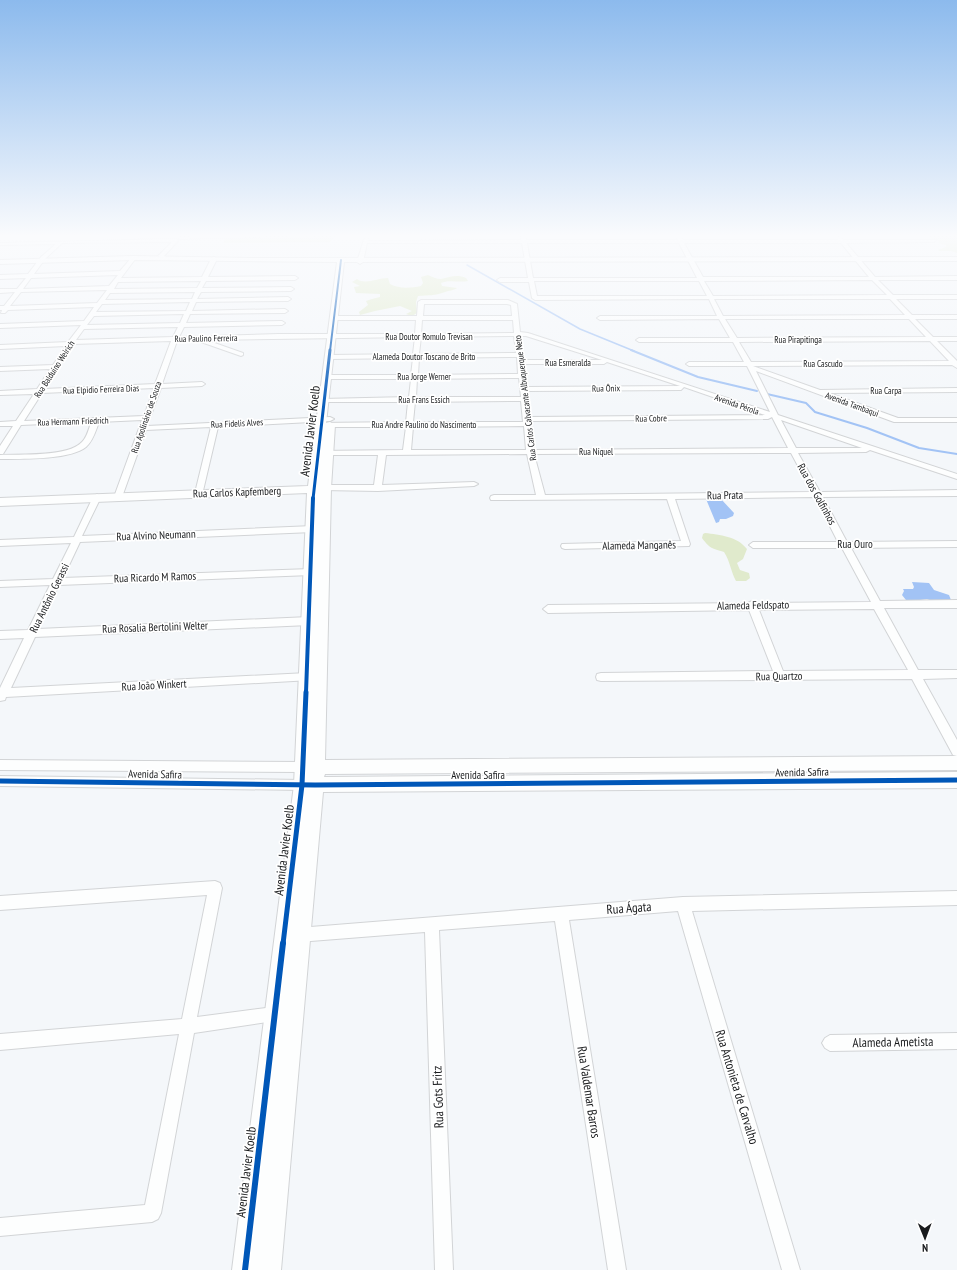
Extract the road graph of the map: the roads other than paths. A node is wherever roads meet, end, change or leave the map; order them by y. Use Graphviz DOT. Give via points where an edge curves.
graph roads {
  1 [pos="14,295"];
  2 [pos="106,295"];
  3 [pos="195,295"];
  4 [pos="340,295"];
  5 [pos="534,295"];
  6 [pos="711,297"];
  7 [pos="892,297"];
  8 [pos="957,297"];
  9 [pos="288,299"];
  10 [pos="192,301"];
  11 [pos="100,303"];
  12 [pos="3,308"];
  13 [pos="285,311"];
  14 [pos="187,313"];
  15 [pos="92,314"];
  16 [pos="0,315"];
  17 [pos="721,317"];
  18 [pos="911,317"];
  19 [pos="957,317"];
  20 [pos="338,318"];
  21 [pos="419,318"];
  22 [pos="516,318"];
  23 [pos="600,318"];
  24 [pos="282,322"];
  25 [pos="84,325"];
  26 [pos="181,325"];
  27 [pos="0,326"];
  28 [pos="517,334"];
  29 [pos="336,336"];
  30 [pos="418,336"];
  31 [pos="196,338"];
  32 [pos="175,339"];
  33 [pos="734,339"];
  34 [pos="932,339"];
  35 [pos="957,339"];
  36 [pos="639,340"];
  37 [pos="71,343"];
  38 [pos="0,347"];
  39 [pos="241,354"];
  40 [pos="416,355"];
  41 [pos="333,356"];
  42 [pos="520,359"];
  43 [pos="615,362"];
  44 [pos="689,364"];
  45 [pos="956,364"];
  46 [pos="750,365"];
  47 [pos="55,367"];
  48 [pos="0,369"];
  49 [pos="414,376"];
  50 [pos="522,376"];
  51 [pos="331,377"];
  52 [pos="202,384"];
  53 [pos="157,386"];
  54 [pos="689,388"];
  55 [pos="523,389"];
  56 [pos="957,390"];
  57 [pos="40,391"];
  58 [pos="815,391"];
  59 [pos="0,393"];
  60 [pos="524,399"];
  61 [pos="328,400"];
  62 [pos="412,400"];
  63 [pos="776,417"];
  64 [pos="145,418"];
  65 [pos="96,420"];
  66 [pos="957,420"];
  67 [pos="326,422"];
  68 [pos="527,422"];
  69 [pos="20,423"];
  70 [pos="0,424"];
  71 [pos="215,424"];
  72 [pos="410,424"];
  73 [pos="142,428"];
  74 [pos="793,450"];
  75 [pos="874,450"];
  76 [pos="0,452"];
  77 [pos="530,452"];
  78 [pos="323,453"];
  79 [pos="382,453"];
  80 [pos="407,453"];
  81 [pos="0,456"];
  82 [pos="957,477"];
  83 [pos="474,484"];
  84 [pos="378,488"];
  85 [pos="319,489"];
  86 [pos="199,493"];
  87 [pos="957,493"];
  88 [pos="817,494"];
  89 [pos="118,496"];
  90 [pos="670,496"];
  91 [pos="97,497"];
  92 [pos="541,497"];
  93 [pos="494,498"];
  94 [pos="0,502"];
  95 [pos="312,529"];
  96 [pos="78,539"];
  97 [pos="0,543"];
  98 [pos="845,544"];
  99 [pos="957,544"];
  100 [pos="753,545"];
  101 [pos="565,546"];
  102 [pos="311,572"];
  103 [pos="57,581"];
  104 [pos="0,584"];
  105 [pos="877,604"];
  106 [pos="957,604"];
  107 [pos="752,605"];
  108 [pos="548,609"];
  109 [pos="309,621"];
  110 [pos="32,633"];
  111 [pos="0,634"];
  112 [pos="916,674"];
  113 [pos="957,674"];
  114 [pos="780,676"];
  115 [pos="308,677"];
  116 [pos="601,677"];
  117 [pos="1,695"];
  118 [pos="957,751"];
  119 [pos="957,763"];
  120 [pos="0,765"];
  121 [pos="723,765"];
  122 [pos="309,776"];
  123 [pos="957,780"];
  124 [pos="0,781"];
  125 [pos="729,782"];
  126 [pos="957,898"];
  127 [pos="0,903"];
  128 [pos="683,904"];
  129 [pos="561,914"];
  130 [pos="432,925"];
  131 [pos="292,935"];
  132 [pos="274,1014"];
  133 [pos="189,1026"];
  134 [pos="957,1041"];
  135 [pos="0,1042"];
  136 [pos="830,1043"];
  137 [pos="0,1227"];
  138 [pos="245,1270"];
  139 [pos="268,1270"];
  140 [pos="444,1270"];
  141 [pos="617,1270"];
  142 [pos="792,1270"];
  1 -- 12 [label="street"];
  2 -- 11 [label="street, Rua Balduino Weirich"];
  3 -- 10 [label="street, Rua Apolinário de Souza"];
  4 -- 20 [label="street, Avenida Javier Koelb"];
  5 -- 6 [label="street" via="535,298"];
  6 -- 7 [label="street"];
  6 -- 17 [label="street, Rua dos Golfinhos"];
  7 -- 8 [label="street"];
  7 -- 18 [label="street"];
  9 -- 10 [label="street"];
  10 -- 11 [label="street"];
  10 -- 14 [label="street, Rua Apolinário de Souza"];
  11 -- 12 [label="street"];
  11 -- 15 [label="street, Rua Balduino Weirich"];
  12 -- 16 [label="street"];
  13 -- 14 [label="street"];
  14 -- 15 [label="street"];
  14 -- 26 [label="street, Rua Apolinário de Souza"];
  15 -- 25 [label="street, Rua Balduino Weirich"];
  17 -- 18 [label="street"];
  17 -- 23 [label="street"];
  17 -- 33 [label="street, Rua dos Golfinhos"];
  18 -- 19 [label="street"];
  18 -- 34 [label="street"];
  20 -- 21 [label="street"];
  20 -- 29 [label="street, Avenida Javier Koelb"];
  21 -- 22 [label="street"];
  21 -- 22 [label="street, Rua Carlos Calvacante Albuquerque Neto" via="421,302 508,302 514,304"];
  21 -- 30 [label="street"];
  22 -- 28 [label="street, Rua Carlos Calvacante Albuquerque Neto"];
  24 -- 26 [label="street"];
  25 -- 26 [label="street"];
  25 -- 27 [label="street"];
  25 -- 37 [label="street, Rua Balduino Weirich"];
  26 -- 32 [label="street, Rua Apolinário de Souza"];
  28 -- 30 [label="street, Rua Doutor Romulo Trevisan"];
  28 -- 42 [label="street, Rua Carlos Calvacante Albuquerque Neto"];
  28 -- 43 [label="street, Avenida Pérola" via="526,334"];
  29 -- 30 [label="street, Rua Doutor Romulo Trevisan"];
  29 -- 31 [label="street, Rua Paulino Ferreira"];
  29 -- 41 [label="street, Avenida Javier Koelb"];
  30 -- 40 [label="street"];
  31 -- 32 [label="street, Rua Paulino Ferreira"];
  31 -- 39 [label="street"];
  32 -- 37 [label="street, Rua Paulino Ferreira"];
  32 -- 53 [label="street, Rua Apolinário de Souza"];
  33 -- 34 [label="street, Rua Pirapitinga"];
  33 -- 36 [label="street, Rua Pirapitinga"];
  33 -- 46 [label="street, Rua dos Golfinhos"];
  34 -- 35 [label="street, Rua Pirapitinga"];
  34 -- 45 [label="street"];
  37 -- 38 [label="street, Rua Paulino Ferreira"];
  37 -- 47 [label="street, Rua Balduino Weirich"];
  40 -- 41 [label="street, Alameda Doutor Toscano de Brito"];
  40 -- 42 [label="street, Alameda Doutor Toscano de Brito"];
  40 -- 49 [label="street"];
  41 -- 51 [label="street, Avenida Javier Koelb"];
  42 -- 43 [label="street, Rua Esmeralda"];
  42 -- 50 [label="street, Rua Carlos Calvacante Albuquerque Neto"];
  43 -- 54 [label="street, Avenida Pérola"];
  44 -- 46 [label="street, Rua Cascudo"];
  45 -- 46 [label="street, Rua Cascudo"];
  46 -- 58 [label="street, Avenida Tambaqui"];
  46 -- 63 [label="street, Rua dos Golfinhos"];
  47 -- 48 [label="street"];
  47 -- 57 [label="street, Rua Balduino Weirich"];
  49 -- 50 [label="street, Rua Jorge Werner"];
  49 -- 51 [label="street, Rua Jorge Werner"];
  49 -- 62 [label="street"];
  50 -- 55 [label="street, Rua Carlos Calvacante Albuquerque Neto"];
  51 -- 61 [label="street, Avenida Javier Koelb"];
  52 -- 53 [label="street, Rua Elpidio Ferreira Dias"];
  53 -- 57 [label="street, Rua Elpidio Ferreira Dias"];
  53 -- 64 [label="street, Rua Apolinário de Souza"];
  54 -- 55 [label="street, Rua Ônix"];
  54 -- 63 [label="street, Avenida Pérola"];
  55 -- 60 [label="street, Rua Carlos Calvacante Albuquerque Neto"];
  56 -- 58 [label="street, Rua Carpa"];
  57 -- 59 [label="street, Rua Elpidio Ferreira Dias"];
  57 -- 69 [label="street, Rua Balduino Weirich"];
  58 -- 66 [label="street, Avenida Tambaqui" via="897,420"];
  60 -- 62 [label="street, Rua Frans Essich"];
  60 -- 68 [label="street, Rua Carlos Calvacante Albuquerque Neto"];
  61 -- 62 [label="street, Rua Frans Essich"];
  61 -- 67 [label="street, Avenida Javier Koelb"];
  62 -- 72 [label="street"];
  63 -- 68 [label="street, Rua Cobre"];
  63 -- 74 [label="street, Rua dos Golfinhos"];
  63 -- 75 [label="street, Avenida Pérola"];
  64 -- 65 [label="street, Rua Hermann Friedrich"];
  64 -- 73 [label="street, Rua Apolinário de Souza"];
  65 -- 69 [label="street, Rua Hermann Friedrich"];
  65 -- 81 [label="street" via="85,444 78,450 64,454"];
  67 -- 71 [label="street, Rua Fidelis Alves"];
  67 -- 72 [label="street, Rua Andre Paulino do Nascimento"];
  67 -- 78 [label="street, Avenida Javier Koelb"];
  68 -- 72 [label="street, Rua Andre Paulino do Nascimento"];
  68 -- 77 [label="street, Rua Carlos Calvacante Albuquerque Neto"];
  69 -- 70 [label="street, Rua Hermann Friedrich"];
  69 -- 76 [label="street, Rua Balduino Weirich"];
  71 -- 73 [label="street, Rua Fidelis Alves"];
  71 -- 86 [label="street"];
  72 -- 80 [label="street"];
  73 -- 89 [label="street, Rua Apolinário de Souza"];
  74 -- 75 [label="street, Rua Níquel"];
  74 -- 77 [label="street, Rua Níquel"];
  74 -- 88 [label="street, Rua dos Golfinhos"];
  75 -- 82 [label="street, Avenida Pérola"];
  77 -- 80 [label="street, Rua Níquel"];
  77 -- 92 [label="street, Rua Carlos Calvacante Albuquerque Neto"];
  78 -- 79 [label="street, Rua Níquel"];
  78 -- 85 [label="street, Avenida Javier Koelb"];
  79 -- 80 [label="street, Rua Níquel"];
  79 -- 84 [label="street"];
  83 -- 84 [label="street, Rua Carlos Kapfemberg"];
  84 -- 85 [label="street, Rua Carlos Kapfemberg"];
  85 -- 86 [label="street, Rua Carlos Kapfemberg"];
  85 -- 95 [label="street, Avenida Javier Koelb"];
  85 -- 122 [label="street, Avenida Javier Koelb"];
  86 -- 89 [label="street, Rua Carlos Kapfemberg"];
  87 -- 88 [label="street, Rua Prata"];
  88 -- 90 [label="street, Rua Prata"];
  88 -- 98 [label="street, Rua dos Golfinhos"];
  89 -- 91 [label="street, Rua Carlos Kapfemberg"];
  90 -- 92 [label="street, Rua Prata"];
  90 -- 101 [label="street, Alameda Manganês" via="686,544"];
  91 -- 94 [label="street, Rua Carlos Kapfemberg"];
  91 -- 96 [label="street, Rua Antônio Gerassi"];
  92 -- 93 [label="street, Rua Prata"];
  95 -- 96 [label="street, Rua Alvino Neumann"];
  95 -- 102 [label="street, Avenida Javier Koelb"];
  96 -- 97 [label="street, Rua Alvino Neumann"];
  96 -- 103 [label="street, Rua Antônio Gerassi"];
  98 -- 99 [label="street, Rua Ouro"];
  98 -- 100 [label="street, Rua Ouro"];
  98 -- 105 [label="street, Rua dos Golfinhos"];
  102 -- 103 [label="street, Rua Ricardo M Ramos"];
  102 -- 109 [label="street, Avenida Javier Koelb"];
  103 -- 104 [label="street, Rua Ricardo M Ramos"];
  103 -- 110 [label="street, Rua Antônio Gerassi"];
  105 -- 106 [label="street, Alameda Feldspato"];
  105 -- 107 [label="street, Alameda Feldspato"];
  105 -- 112 [label="street, Rua dos Golfinhos"];
  107 -- 108 [label="street, Alameda Feldspato"];
  107 -- 114 [label="street"];
  109 -- 110 [label="street, Rua Rosalia Bertolini Welter"];
  109 -- 115 [label="street, Avenida Javier Koelb"];
  110 -- 111 [label="street, Rua Rosalia Bertolini Welter"];
  110 -- 117 [label="street, Rua Antônio Gerassi"];
  112 -- 113 [label="street, Rua Quartzo"];
  112 -- 114 [label="street, Rua Quartzo"];
  112 -- 118 [label="street, Rua dos Golfinhos"];
  114 -- 116 [label="street, Rua Quartzo"];
  115 -- 117 [label="street, Rua João Winkert"];
  115 -- 122 [label="street, Avenida Javier Koelb"];
  119 -- 121 [label="street, Avenida Safira"];
  120 -- 122 [label="street, Avenida Safira"];
  121 -- 122 [label="street, Avenida Safira"];
  121 -- 125 [label="street"];
  122 -- 124 [label="street, Avenida Safira"];
  122 -- 125 [label="street, Avenida Safira"];
  122 -- 131 [label="street, Avenida Javier Koelb"];
  123 -- 125 [label="street, Avenida Safira"];
  126 -- 128 [label="street, Rua Ágata"];
  127 -- 133 [label="street" via="215,888"];
  128 -- 129 [label="street, Rua Ágata"];
  128 -- 142 [label="street, Rua Antonieta de Carvalho"];
  129 -- 130 [label="street, Rua Ágata"];
  129 -- 141 [label="street, Rua Valdemar Barros"];
  130 -- 131 [label="street, Rua Ágata"];
  130 -- 140 [label="street, Rua Gots Fritz"];
  131 -- 132 [label="street, Avenida Javier Koelb"];
  131 -- 139 [label="street, Avenida Javier Koelb"];
  132 -- 133 [label="street"];
  132 -- 138 [label="street, Avenida Javier Koelb"];
  133 -- 135 [label="street"];
  133 -- 137 [label="street" via="152,1213"];
  134 -- 136 [label="street, Alameda Ametista"];
}
